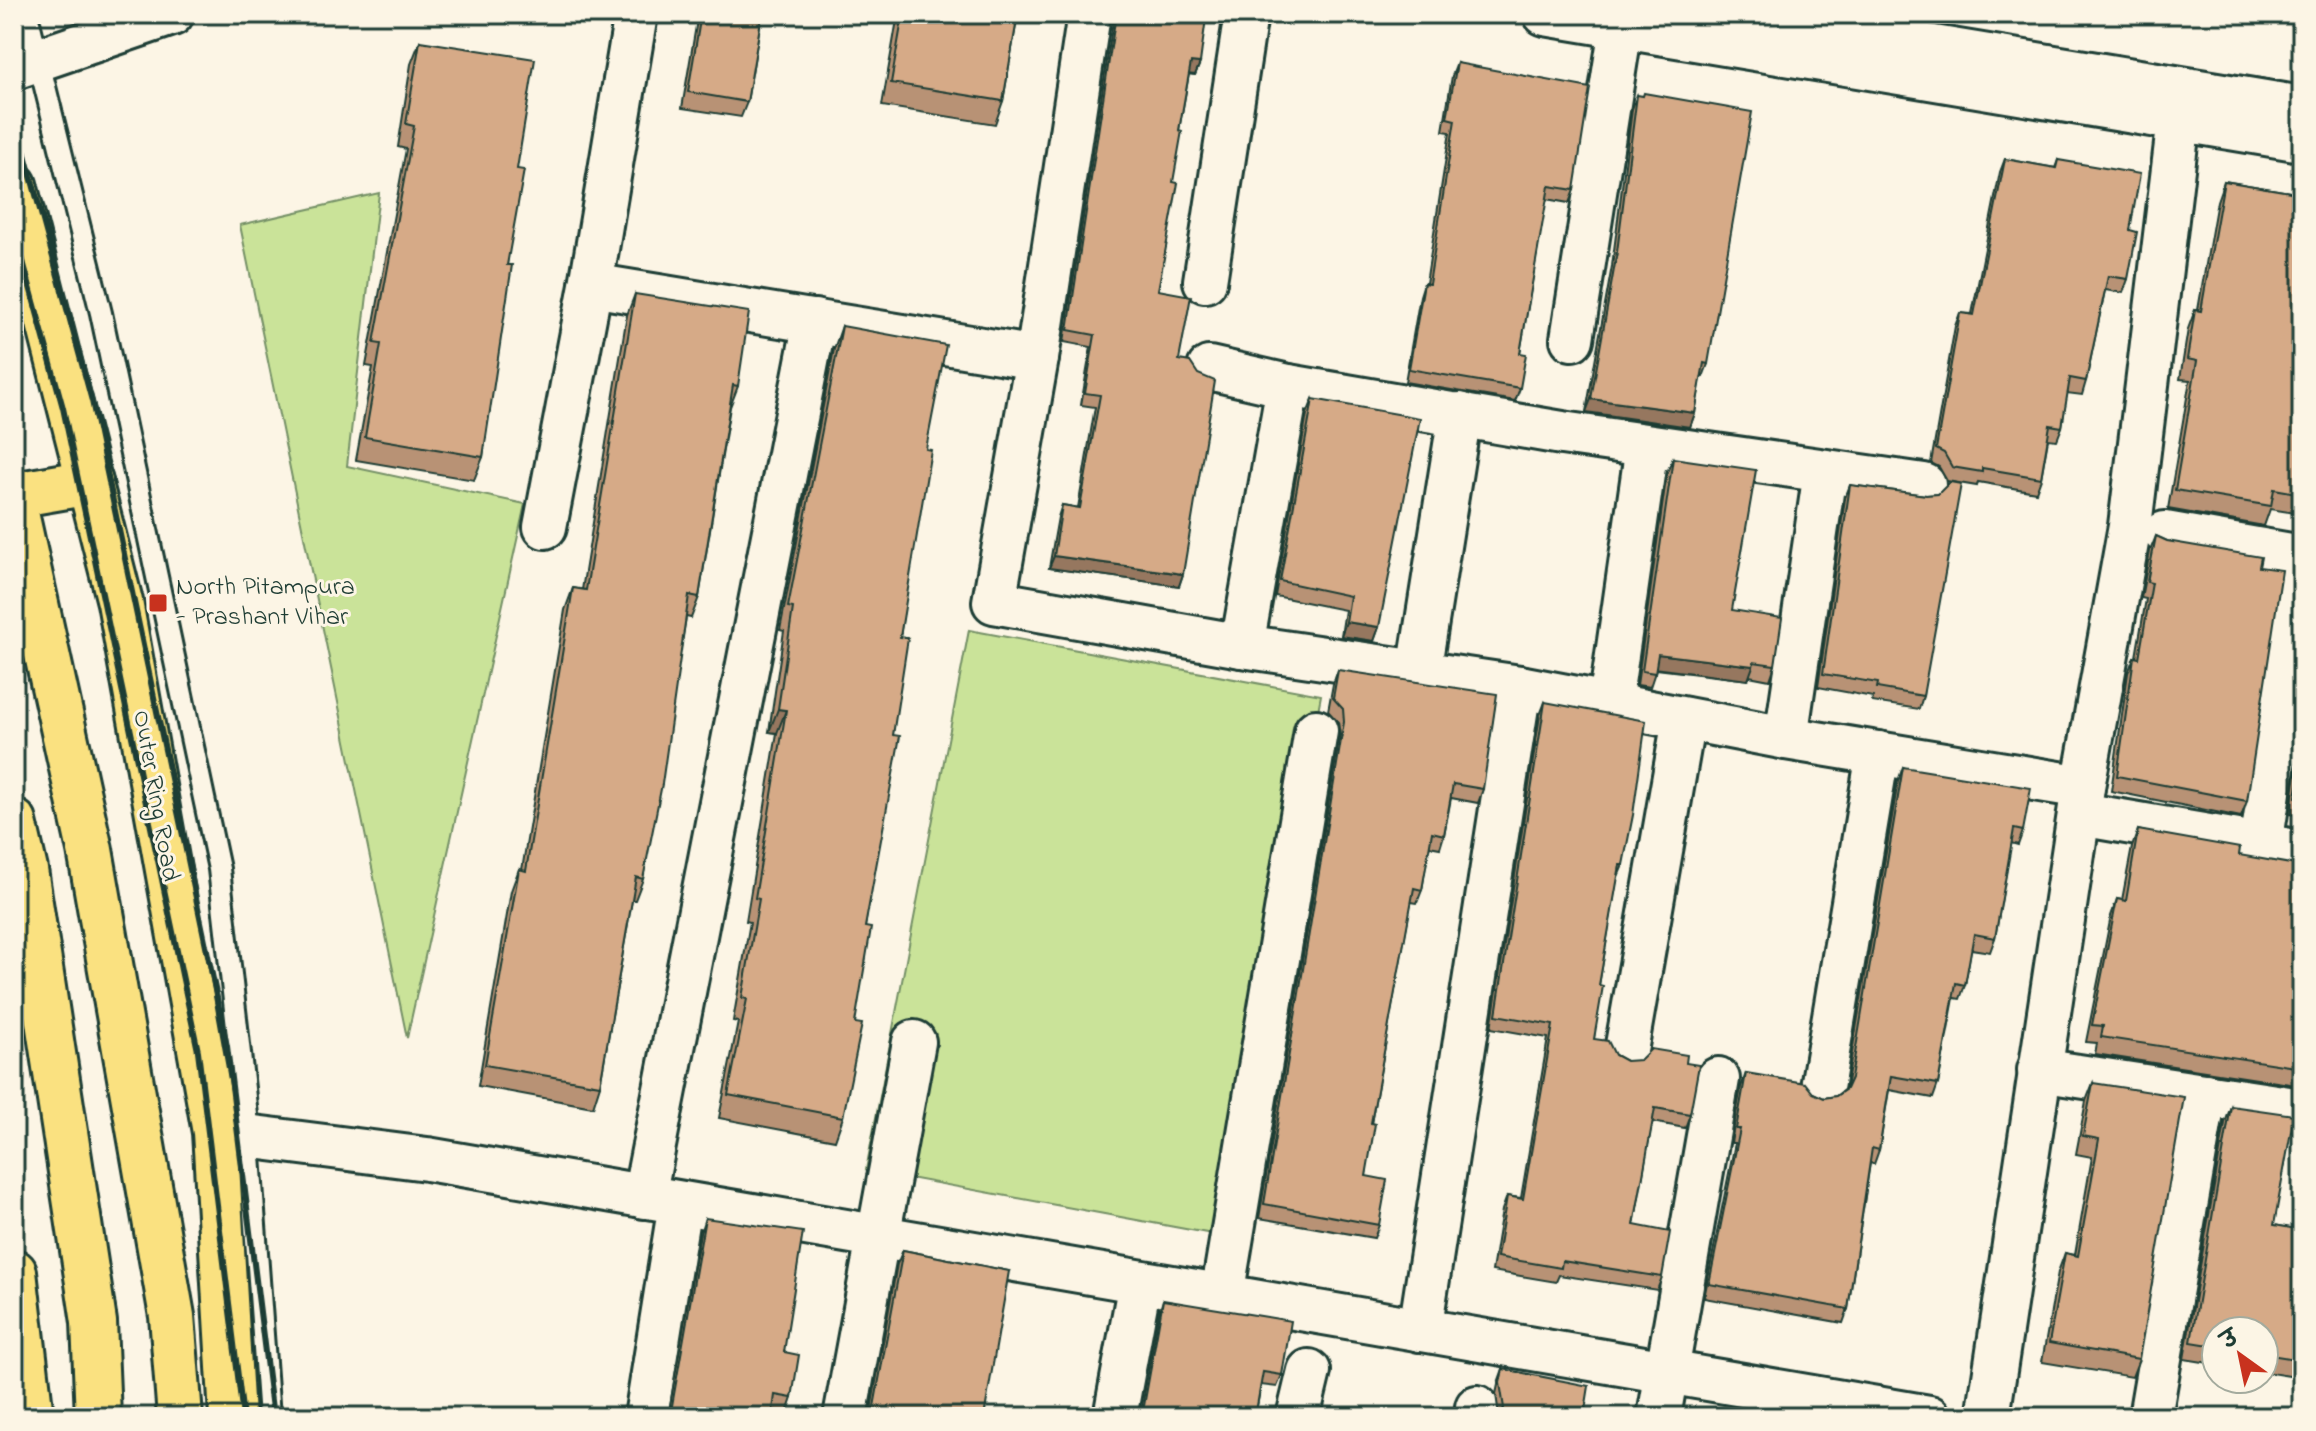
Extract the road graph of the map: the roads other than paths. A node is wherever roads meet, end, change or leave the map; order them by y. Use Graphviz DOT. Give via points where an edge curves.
graph roads {
  1 [pos="95,14"];
  2 [pos="172,14"];
  3 [pos="636,14"];
  4 [pos="1089,14"];
  5 [pos="1246,14"];
  6 [pos="1545,14"];
  7 [pos="1734,14"];
  8 [pos="1621,27"];
  9 [pos="26,43"];
  10 [pos="2302,108"];
  11 [pos="2179,119"];
  12 [pos="2302,140"];
  13 [pos="14,185"];
  14 [pos="1205,281"];
  15 [pos="591,285"];
  16 [pos="815,321"];
  17 [pos="1572,339"];
  18 [pos="1037,358"];
  19 [pos="1209,368"];
  20 [pos="1288,386"];
  21 [pos="1460,414"];
  22 [pos="1647,446"];
  23 [pos="1825,472"];
  24 [pos="90,482"];
  25 [pos="1924,485"];
  26 [pos="14,495"];
  27 [pos="14,504"];
  28 [pos="545,527"];
  29 [pos="2148,530"];
  30 [pos="2302,557"];
  31 [pos="2302,576"];
  32 [pos="1242,646"];
  33 [pos="1419,672"];
  34 [pos="1520,687"];
  35 [pos="1610,704"];
  36 [pos="1684,719"];
  37 [pos="1316,731"];
  38 [pos="1786,738"];
  39 [pos="1878,753"];
  40 [pos="2081,800"];
  41 [pos="14,822"];
  42 [pos="2261,845"];
  43 [pos="2302,852"];
  44 [pos="914,1042"];
  45 [pos="1626,1051"];
  46 [pos="2039,1070"];
  47 [pos="1718,1079"];
  48 [pos="1822,1088"];
  49 [pos="2205,1095"];
  50 [pos="2302,1110"];
  51 [pos="232,1134"];
  52 [pos="662,1200"];
  53 [pos="878,1237"];
  54 [pos="14,1272"];
  55 [pos="1140,1282"];
  56 [pos="1222,1296"];
  57 [pos="1420,1330"];
  58 [pos="1309,1371"];
  59 [pos="1665,1372"];
  60 [pos="31,1417"];
  61 [pos="98,1417"];
  62 [pos="180,1417"];
  63 [pos="232,1417"];
  64 [pos="269,1417"];
  65 [pos="646,1417"];
  66 [pos="845,1417"];
  67 [pos="1115,1417"];
  68 [pos="1298,1417"];
  69 [pos="1659,1417"];
  70 [pos="1929,1417"];
  71 [pos="1988,1417"];
  72 [pos="2150,1417"];
  1 -- 9 [label="street"];
  2 -- 9 [label="street"];
  3 -- 15 [label="street"];
  4 -- 18 [label="street"];
  5 -- 14 [label="street"];
  6 -- 8 [label="street"];
  7 -- 10 [label="street"];
  8 -- 11 [label="street"];
  8 -- 17 [label="street"];
  9 -- 51 [label="lane" via="101,313 219,869"];
  11 -- 12 [label="street"];
  11 -- 29 [label="street"];
  13 -- 24 [label="main road, Outer Ring Road"];
  15 -- 16 [label="street"];
  15 -- 28 [label="street"];
  16 -- 18 [label="street"];
  16 -- 52 [label="street"];
  18 -- 32 [label="street" via="994,602"];
  19 -- 20 [label="street"];
  20 -- 21 [label="street"];
  20 -- 32 [label="street"];
  21 -- 22 [label="street"];
  21 -- 33 [label="street"];
  22 -- 23 [label="street"];
  22 -- 35 [label="street"];
  23 -- 25 [label="street"];
  23 -- 38 [label="street"];
  24 -- 26 [label="main road"];
  24 -- 51 [label="main road, Outer Ring Road"];
  27 -- 62 [label="main road" via="93,866 172,1316"];
  29 -- 30 [label="street"];
  29 -- 40 [label="street"];
  31 -- 42 [label="street"];
  32 -- 33 [label="street"];
  33 -- 34 [label="street"];
  34 -- 35 [label="street"];
  34 -- 57 [label="street"];
  35 -- 36 [label="street"];
  36 -- 38 [label="street"];
  36 -- 45 [label="street"];
  37 -- 56 [label="street"];
  38 -- 39 [label="street"];
  39 -- 40 [label="street"];
  39 -- 48 [label="street"];
  40 -- 42 [label="street"];
  40 -- 46 [label="street"];
  41 -- 61 [label="main road" via="94,1322"];
  42 -- 43 [label="street"];
  44 -- 53 [label="street"];
  46 -- 49 [label="street"];
  46 -- 71 [label="street"];
  47 -- 59 [label="street"];
  49 -- 50 [label="street"];
  49 -- 72 [label="street"];
  51 -- 52 [label="street" via="427,1159"];
  51 -- 63 [label="main road, Outer Ring Road"];
  51 -- 64 [label="lane"];
  52 -- 53 [label="street"];
  52 -- 65 [label="street"];
  53 -- 55 [label="street"];
  53 -- 66 [label="street"];
  54 -- 60 [label="main road"];
  55 -- 56 [label="street"];
  55 -- 67 [label="street"];
  56 -- 57 [label="street"];
  57 -- 59 [label="street"];
  58 -- 68 [label="street"];
  59 -- 69 [label="street"];
  59 -- 70 [label="street"];
}
